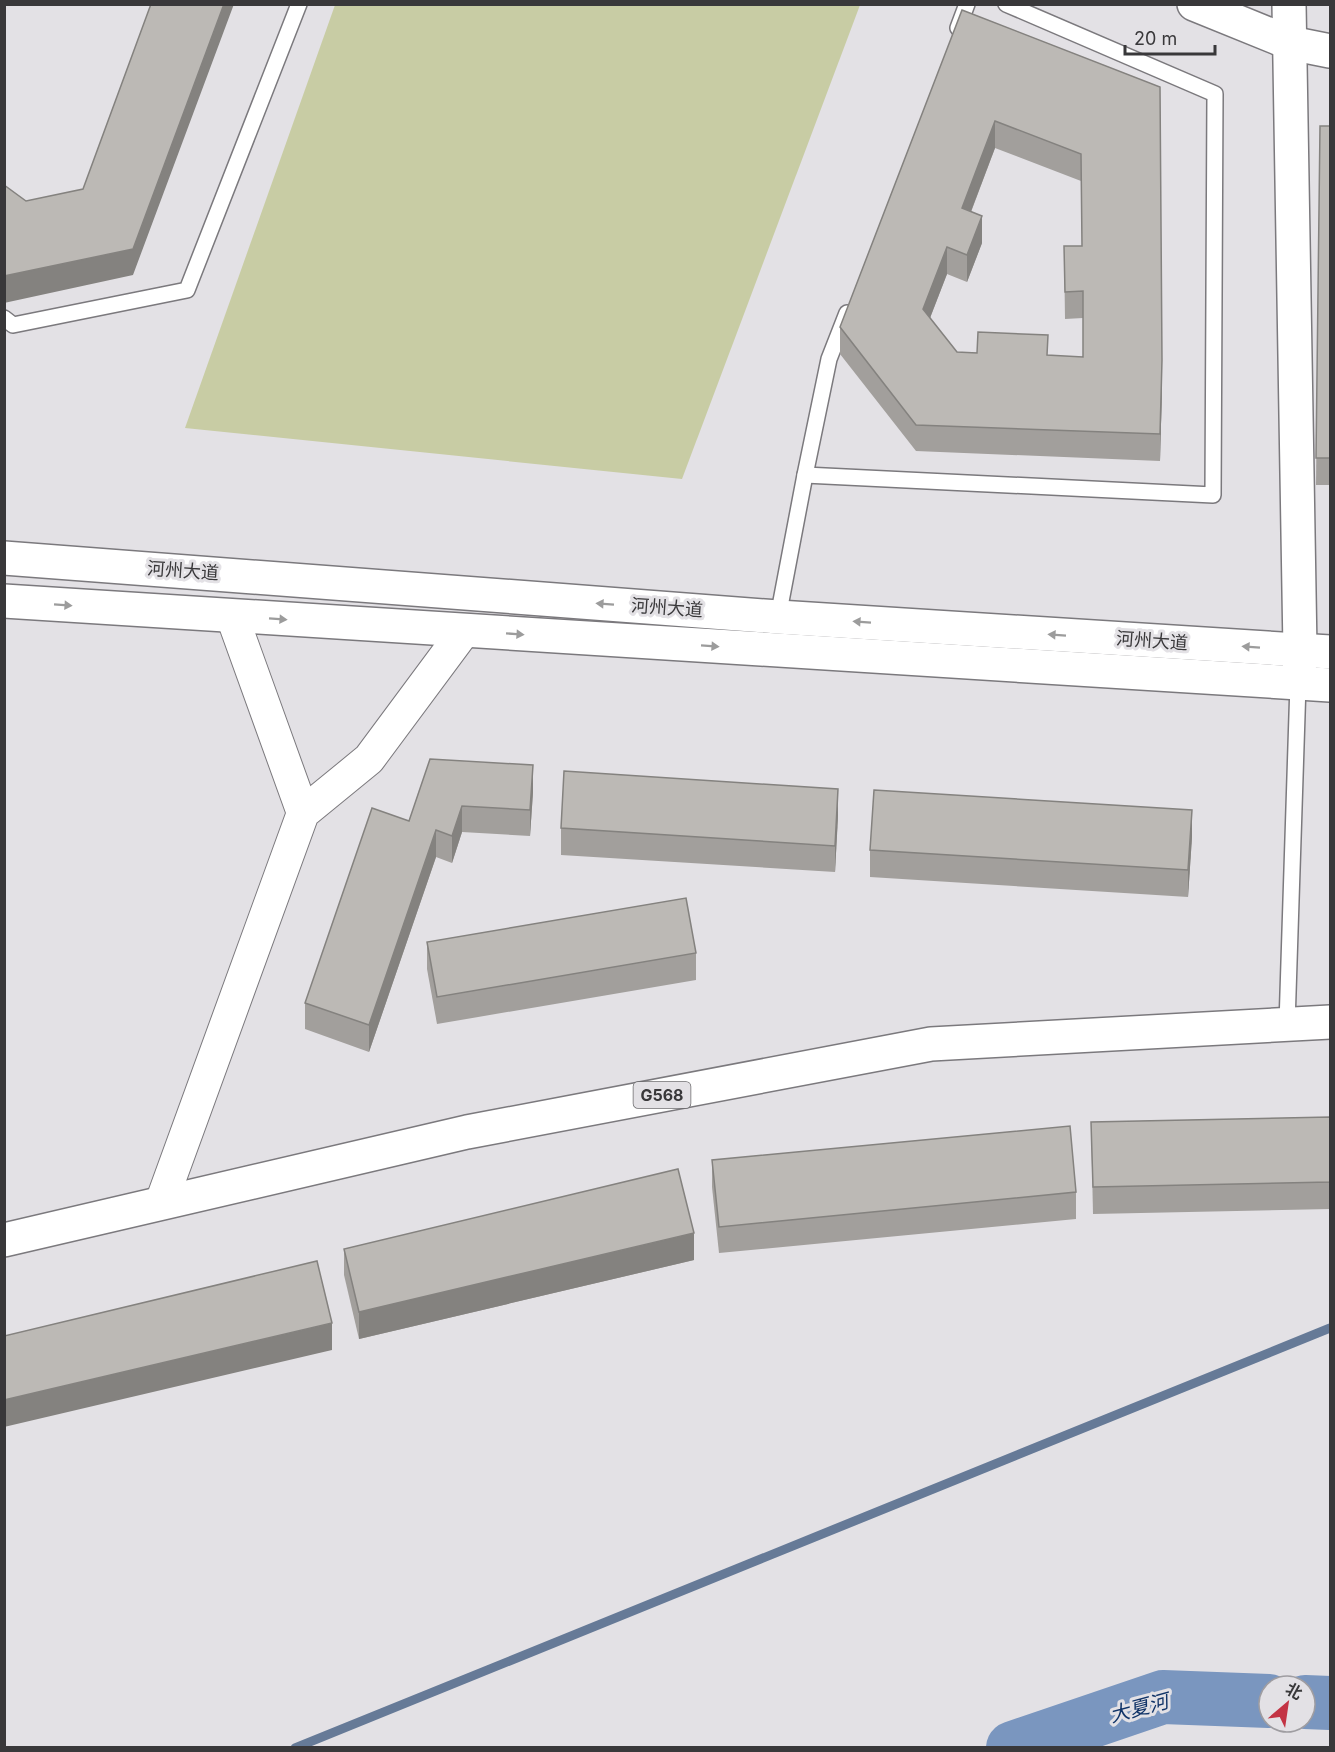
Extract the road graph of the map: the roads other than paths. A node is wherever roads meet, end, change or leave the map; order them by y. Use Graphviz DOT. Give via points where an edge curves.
graph roads {
  1 [pos="299,4"];
  2 [pos="967,4"];
  3 [pos="1006,4"];
  4 [pos="1194,4"];
  5 [pos="1289,4"];
  6 [pos="954,38"];
  7 [pos="1290,43"];
  8 [pos="1330,51"];
  9 [pos="851,304"];
  10 [pos="4,318"];
  11 [pos="805,475"];
  12 [pos="4,558"];
  13 [pos="4,601"];
  14 [pos="232,616"];
  15 [pos="778,617"];
  16 [pos="464,631"];
  17 [pos="1315,651"];
  18 [pos="1299,684"];
  19 [pos="1330,685"];
  20 [pos="303,813"];
  21 [pos="1330,1022"];
  22 [pos="1287,1024"];
  23 [pos="161,1203"];
  24 [pos="4,1240"];
  1 -- 10 [label="lane" via="187,290 13,325"];
  2 -- 6 [label="lane"];
  3 -- 11 [label="lane" via="1215,94 1213,495"];
  4 -- 7 [label="main road"];
  5 -- 7 [label="main road"];
  7 -- 8 [label="main road"];
  7 -- 17 [label="main road"];
  9 -- 11 [label="lane" via="829,359"];
  11 -- 15 [label="lane"];
  15 -- 12 [label="main road, 河州大道, one-way"];
  13 -- 14 [label="main road, 河州大道, one-way"];
  14 -- 16 [label="main road, 河州大道, one-way"];
  14 -- 20 [label="street"];
  17 -- 15 [label="main road, 河州大道, one-way"];
  16 -- 18 [label="main road, 河州大道, one-way"];
  16 -- 20 [label="street" via="369,759"];
  17 -- 18 [label="main road"];
  18 -- 19 [label="main road, 河州大道"];
  18 -- 22 [label="lane"];
  20 -- 23 [label="street"];
  21 -- 22 [label="main road, G568"];
  22 -- 23 [label="main road, G568" via="931,1044 467,1132"];
  23 -- 24 [label="main road, G568"];
}
